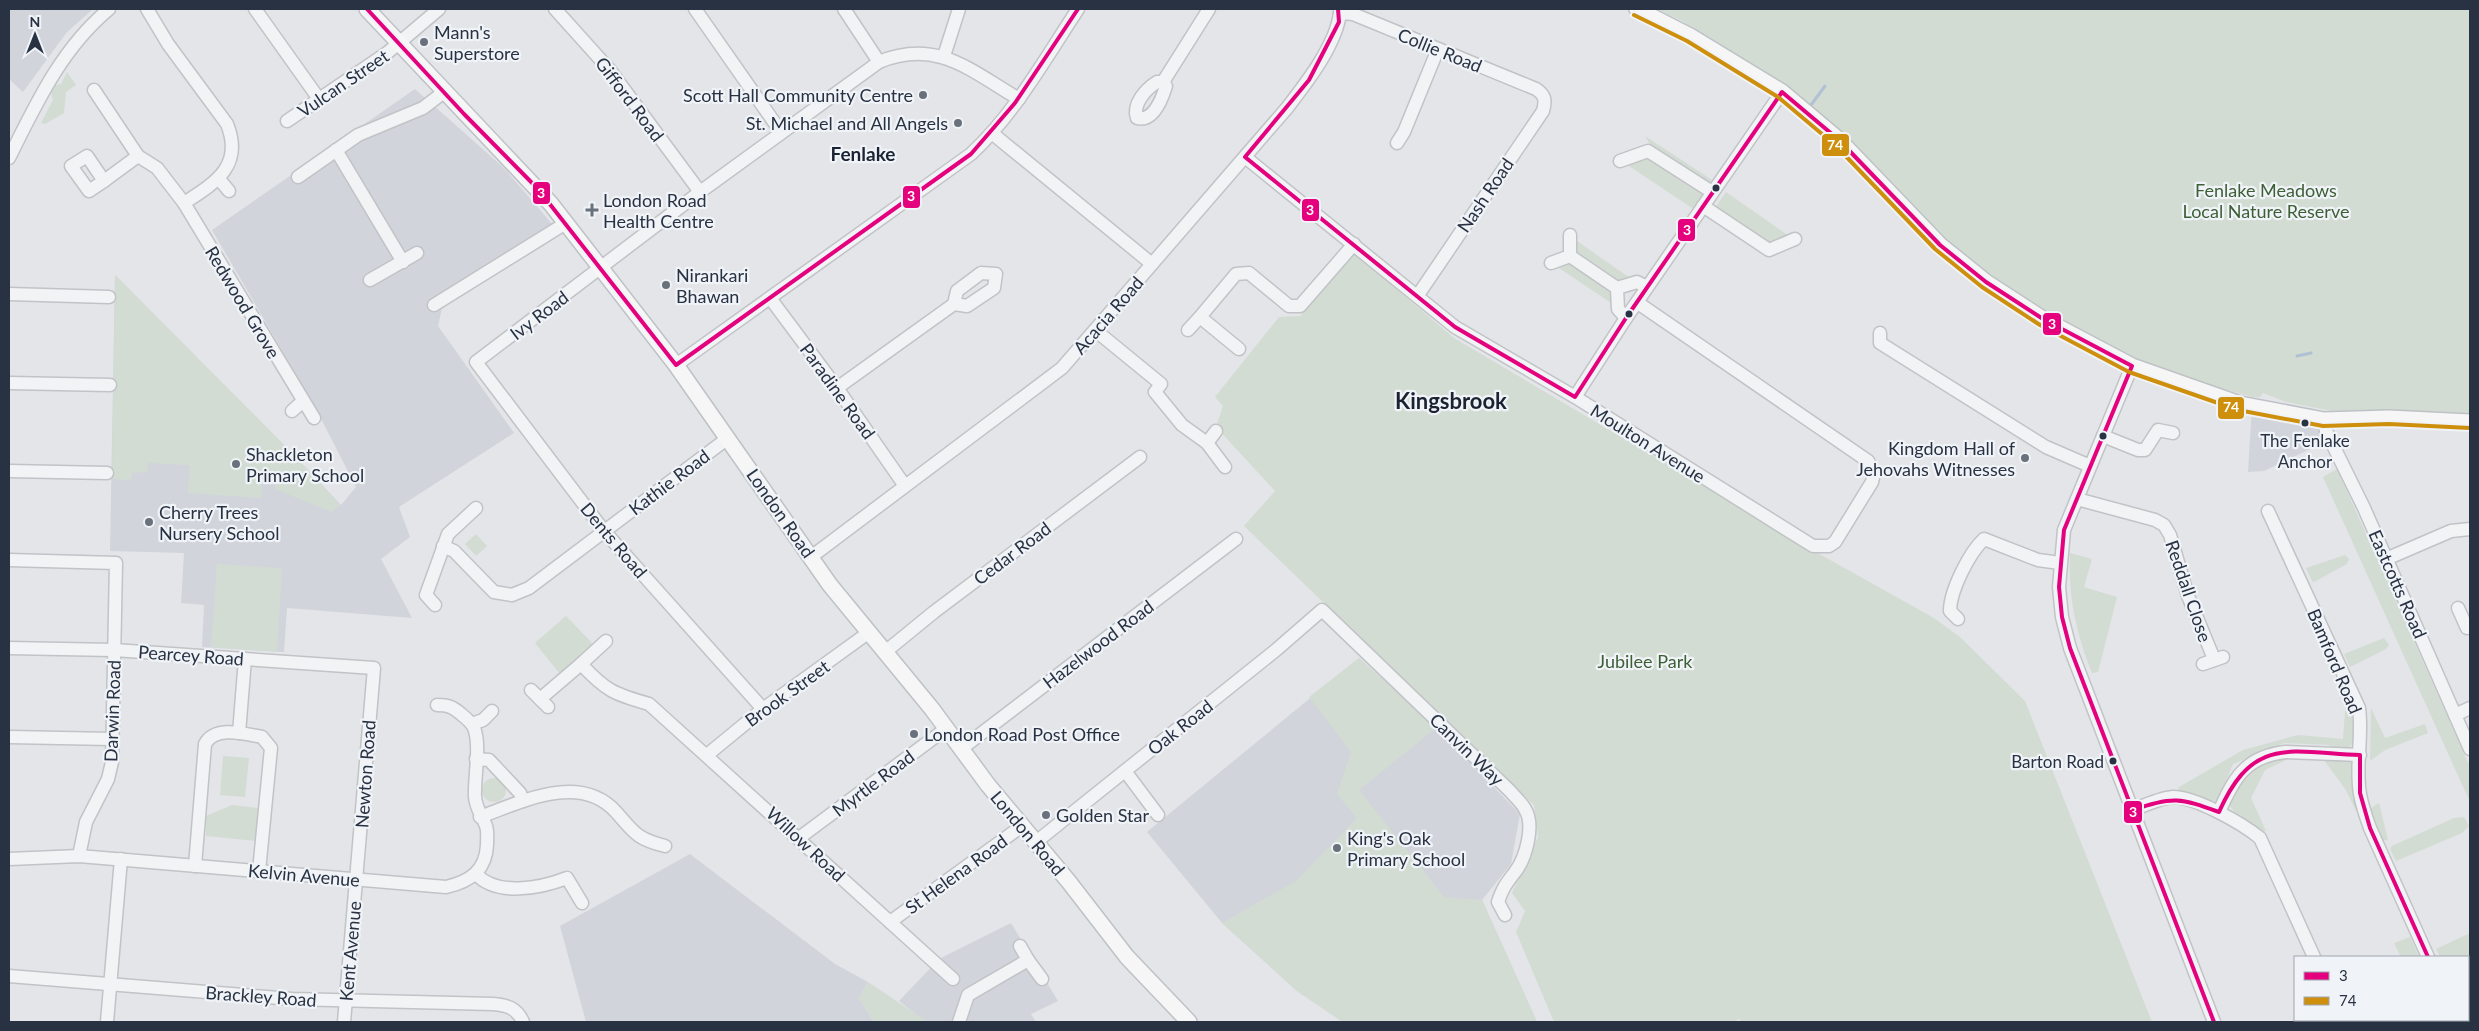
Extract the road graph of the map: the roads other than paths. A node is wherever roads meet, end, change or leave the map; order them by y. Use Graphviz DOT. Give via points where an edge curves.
graph roads {
  1 [pos="109,9"];
  2 [pos="147,9"];
  3 [pos="255,9"];
  4 [pos="367,9"];
  5 [pos="439,9"];
  6 [pos="555,9"];
  7 [pos="696,9"];
  8 [pos="844,9"];
  9 [pos="959,9"];
  10 [pos="1078,9"];
  11 [pos="1209,9"];
  12 [pos="1637,9"];
  13 [pos="1339,11"];
  14 [pos="399,44"];
  15 [pos="1438,49"];
  16 [pos="944,56"];
  17 [pos="879,62"];
  18 [pos="1163,82"];
  19 [pos="94,90"];
  20 [pos="444,92"];
  21 [pos="1782,92"];
  22 [pos="1542,94"];
  23 [pos="318,99"];
  24 [pos="1019,99"];
  25 [pos="287,121"];
  26 [pos="781,132"];
  27 [pos="993,134"];
  28 [pos="1397,143"];
  29 [pos="336,150"];
  30 [pos="138,156"];
  31 [pos="1245,157"];
  32 [pos="9,158"];
  33 [pos="1620,161"];
  34 [pos="298,177"];
  35 [pos="219,179"];
  36 [pos="104,181"];
  37 [pos="229,191"];
  38 [pos="700,192"];
  39 [pos="1712,192"];
  40 [pos="184,203"];
  41 [pos="1703,206"];
  42 [pos="566,223"];
  43 [pos="1570,235"];
  44 [pos="1795,239"];
  45 [pos="1354,244"];
  46 [pos="417,253"];
  47 [pos="1570,256"];
  48 [pos="402,262"];
  49 [pos="1551,263"];
  50 [pos="1152,264"];
  51 [pos="602,268"];
  52 [pos="370,280"];
  53 [pos="1647,287"];
  54 [pos="1617,288"];
  55 [pos="9,294"];
  56 [pos="1418,295"];
  57 [pos="109,297"];
  58 [pos="770,298"];
  59 [pos="1638,303"];
  60 [pos="954,304"];
  61 [pos="434,305"];
  62 [pos="1200,317"];
  63 [pos="1626,318"];
  64 [pos="1095,330"];
  65 [pos="1188,330"];
  66 [pos="1876,341"];
  67 [pos="1239,349"];
  68 [pos="476,362"];
  69 [pos="676,366"];
  70 [pos="2132,366"];
  71 [pos="9,383"];
  72 [pos="110,385"];
  73 [pos="837,388"];
  74 [pos="1575,398"];
  75 [pos="303,401"];
  76 [pos="292,411"];
  77 [pos="314,418"];
  78 [pos="2324,420"];
  79 [pos="2470,422"];
  80 [pos="1216,432"];
  81 [pos="2173,433"];
  82 [pos="2103,436"];
  83 [pos="728,438"];
  84 [pos="1207,443"];
  85 [pos="1140,457"];
  86 [pos="2090,466"];
  87 [pos="1225,467"];
  88 [pos="9,472"];
  89 [pos="107,473"];
  90 [pos="905,486"];
  91 [pos="2077,499"];
  92 [pos="476,508"];
  93 [pos="2268,511"];
  94 [pos="2470,529"];
  95 [pos="604,531"];
  96 [pos="1236,540"];
  97 [pos="443,546"];
  98 [pos="811,557"];
  99 [pos="2386,559"];
  100 [pos="9,560"];
  101 [pos="2060,563"];
  102 [pos="435,605"];
  103 [pos="1322,610"];
  104 [pos="1958,619"];
  105 [pos="868,633"];
  106 [pos="606,641"];
  107 [pos="9,648"];
  108 [pos="114,650"];
  109 [pos="885,652"];
  110 [pos="2213,660"];
  111 [pos="581,664"];
  112 [pos="245,665"];
  113 [pos="374,668"];
  114 [pos="530,690"];
  115 [pos="438,705"];
  116 [pos="2470,708"];
  117 [pos="763,709"];
  118 [pos="492,710"];
  119 [pos="2455,715"];
  120 [pos="472,724"];
  121 [pos="947,728"];
  122 [pos="239,733"];
  123 [pos="9,737"];
  124 [pos="112,739"];
  125 [pos="961,749"];
  126 [pos="2470,749"];
  127 [pos="707,755"];
  128 [pos="2360,755"];
  129 [pos="476,759"];
  130 [pos="1125,771"];
  131 [pos="523,801"];
  132 [pos="2133,810"];
  133 [pos="2219,812"];
  134 [pos="1158,814"];
  135 [pos="480,817"];
  136 [pos="1022,826"];
  137 [pos="799,838"];
  138 [pos="1036,842"];
  139 [pos="665,846"];
  140 [pos="80,856"];
  141 [pos="9,858"];
  142 [pos="121,859"];
  143 [pos="194,866"];
  144 [pos="259,871"];
  145 [pos="476,874"];
  146 [pos="357,880"];
  147 [pos="582,903"];
  148 [pos="1505,915"];
  149 [pos="890,922"];
  150 [pos="1020,946"];
  151 [pos="2314,956"];
  152 [pos="2428,956"];
  153 [pos="1028,960"];
  154 [pos="9,976"];
  155 [pos="952,979"];
  156 [pos="1042,979"];
  157 [pos="110,985"];
  158 [pos="346,1001"];
  159 [pos="107,1022"];
  160 [pos="344,1022"];
  161 [pos="523,1022"];
  162 [pos="959,1022"];
  163 [pos="1189,1022"];
  164 [pos="2214,1022"];
  1 -- 32 [label="street" via="68,52"];
  2 -- 35 [label="street" via="229,130 232,154"];
  3 -- 23 [label="street"];
  4 -- 14 [label="main road, London Road"];
  5 -- 14 [label="street, Vulcan Street"];
  6 -- 38 [label="street, Gifford Road" via="609,69"];
  7 -- 26 [label="street"];
  8 -- 17 [label="street"];
  9 -- 16 [label="street"];
  10 -- 24 [label="street"];
  11 -- 18 [label="street"];
  12 -- 21 [label="main road" via="1690,36"];
  13 -- 15 [label="street, Collie Road"];
  13 -- 31 [label="street, Acacia Road" via="1335,31 1309,80"];
  14 -- 20 [label="main road, London Road"];
  14 -- 23 [label="street, Vulcan Street"];
  15 -- 22 [label="street, Collie Road"];
  15 -- 28 [label="street"];
  16 -- 17 [label="street, Ivy Road" via="914,52 897,54"];
  16 -- 24 [label="street"];
  17 -- 26 [label="street, Ivy Road"];
  19 -- 30 [label="street, Redwood Grove"];
  20 -- 29 [label="street" via="428,106 374,126"];
  20 -- 42 [label="main road, London Road" via="521,169"];
  21 -- 39 [label="street"];
  21 -- 70 [label="main road" via="1839,140 1940,245 1986,282 2042,319"];
  22 -- 56 [label="street, Nash Road" via="1545,102 1543,111"];
  23 -- 25 [label="street, Vulcan Street"];
  24 -- 27 [label="street"];
  26 -- 38 [label="street, Ivy Road"];
  27 -- 50 [label="street"];
  27 -- 58 [label="street" via="948,172"];
  29 -- 34 [label="street"];
  29 -- 48 [label="street"];
  30 -- 36 [label="street"];
  30 -- 40 [label="street, Redwood Grove" via="157,168"];
  31 -- 45 [label="street, Moulton Avenue"];
  31 -- 50 [label="street, Acacia Road"];
  33 -- 39 [label="street" via="1648,151"];
  35 -- 37 [label="street"];
  35 -- 40 [label="street"];
  38 -- 51 [label="street, Ivy Road"];
  39 -- 41 [label="street"];
  40 -- 75 [label="street, Redwood Grove"];
  41 -- 44 [label="street" via="1769,250"];
  41 -- 53 [label="street"];
  42 -- 51 [label="main road, London Road"];
  42 -- 61 [label="street"];
  43 -- 47 [label="street"];
  45 -- 56 [label="street, Moulton Avenue"];
  45 -- 62 [label="street" via="1300,306 1289,306 1249,273 1236,274"];
  46 -- 48 [label="street"];
  47 -- 49 [label="street"];
  47 -- 54 [label="street"];
  48 -- 52 [label="street"];
  50 -- 64 [label="street, Acacia Road"];
  51 -- 68 [label="street, Ivy Road"];
  51 -- 69 [label="main road, London Road"];
  53 -- 54 [label="street" via="1637,282"];
  53 -- 59 [label="street"];
  54 -- 63 [label="street" via="1618,309"];
  55 -- 57 [label="street"];
  56 -- 74 [label="street, Moulton Avenue" via="1455,327"];
  58 -- 69 [label="street"];
  58 -- 73 [label="street, Paradine Road"];
  59 -- 63 [label="street"];
  59 -- 74 [label="street, Moulton Avenue" via="1868,461 1874,473 1872,482 1835,542 1829,546 1814,546"];
  60 -- 73 [label="street"];
  62 -- 65 [label="street"];
  62 -- 67 [label="street"];
  63 -- 74 [label="street"];
  64 -- 84 [label="street" via="1161,384 1155,392 1182,425"];
  64 -- 90 [label="street, Acacia Road" via="1062,368"];
  66 -- 86 [label="street" via="2046,447"];
  68 -- 95 [label="street, Dents Road"];
  69 -- 83 [label="main road, London Road"];
  70 -- 78 [label="main road" via="2240,404"];
  70 -- 82 [label="street"];
  71 -- 72 [label="street"];
  73 -- 90 [label="street, Paradine Road"];
  75 -- 76 [label="street"];
  75 -- 77 [label="street, Redwood Grove"];
  78 -- 79 [label="main road" via="2389,418"];
  78 -- 99 [label="street, Eastcotts Road" via="2326,431"];
  80 -- 84 [label="street"];
  81 -- 82 [label="street" via="2158,430 2145,450"];
  82 -- 86 [label="street"];
  83 -- 95 [label="street, Kathie Road"];
  83 -- 98 [label="main road, London Road"];
  84 -- 87 [label="street"];
  85 -- 109 [label="street, Cedar Road"];
  86 -- 91 [label="street"];
  88 -- 89 [label="street"];
  90 -- 98 [label="street, Acacia Road"];
  91 -- 101 [label="street" via="2064,530"];
  91 -- 110 [label="street, Reddall Close" via="2164,525 2176,549 2188,596"];
  92 -- 97 [label="street" via="455,526"];
  93 -- 128 [label="street, Bamford Road" via="2359,708"];
  94 -- 99 [label="street" via="2451,531"];
  95 -- 97 [label="street, Kathie Road" via="529,588 512,594 494,592 454,551"];
  95 -- 117 [label="street, Dents Road"];
  96 -- 125 [label="street, Hazelwood Road"];
  97 -- 102 [label="street" via="426,595"];
  98 -- 105 [label="main road, London Road"];
  99 -- 119 [label="street, Eastcotts Road"];
  100 -- 108 [label="street, Darwin Road" via="116,563"];
  101 -- 104 [label="street" via="2038,560 1984,539 1974,548 1950,601 1950,611"];
  101 -- 132 [label="street" via="2062,617 2070,648"];
  103 -- 130 [label="street, Oak Road"];
  103 -- 148 [label="street, Canvin Way" via="1527,810 1529,834 1525,856 1503,885 1498,902"];
  105 -- 109 [label="main road, London Road"];
  105 -- 117 [label="street, Brook Street"];
  106 -- 111 [label="street"];
  107 -- 108 [label="street, Pearcey Road"];
  108 -- 112 [label="street, Pearcey Road"];
  108 -- 124 [label="street, Darwin Road"];
  109 -- 121 [label="main road, London Road"];
  111 -- 114 [label="street" via="544,703"];
  111 -- 127 [label="street, Willow Road" via="602,686 616,695 649,704"];
  112 -- 113 [label="street, Pearcey Road"];
  112 -- 122 [label="street"];
  113 -- 146 [label="street, Newton Road"];
  115 -- 120 [label="street" via="449,705"];
  116 -- 119 [label="street"];
  117 -- 127 [label="street, Brook Street"];
  118 -- 120 [label="street" via="483,720"];
  119 -- 126 [label="street, Eastcotts Road"];
  120 -- 129 [label="street"];
  121 -- 125 [label="main road, London Road"];
  121 -- 137 [label="street, Myrtle Road"];
  122 -- 143 [label="street" via="218,733 209,737 205,744"];
  122 -- 144 [label="street" via="262,737 271,748"];
  123 -- 124 [label="street"];
  124 -- 140 [label="street, Darwin Road" via="108,779 86,822"];
  125 -- 136 [label="main road, London Road"];
  127 -- 137 [label="street, Willow Road"];
  128 -- 133 [label="street" via="2272,754 2244,767"];
  128 -- 152 [label="street, Bamford Road" via="2360,793 2370,828"];
  129 -- 131 [label="street" via="489,760 520,793"];
  129 -- 135 [label="street" via="475,799"];
  130 -- 134 [label="street"];
  130 -- 138 [label="street, Oak Road"];
  131 -- 135 [label="street"];
  131 -- 139 [label="street" via="554,792 580,793 600,800 646,841"];
  132 -- 133 [label="street" via="2180,797"];
  132 -- 164 [label="street"];
  133 -- 151 [label="street" via="2260,838"];
  135 -- 145 [label="street" via="486,826 487,853"];
  136 -- 138 [label="main road, London Road"];
  136 -- 149 [label="street, St Helena Road"];
  137 -- 149 [label="street, Willow Road"];
  138 -- 163 [label="main road, London Road" via="1127,957"];
  140 -- 141 [label="street, Kelvin Avenue"];
  140 -- 142 [label="street, Kelvin Avenue"];
  142 -- 143 [label="street, Kelvin Avenue"];
  142 -- 157 [label="street"];
  143 -- 144 [label="street, Kelvin Avenue"];
  144 -- 146 [label="street, Kelvin Avenue"];
  145 -- 146 [label="street, Kelvin Avenue" via="462,884 446,887"];
  145 -- 147 [label="street" via="492,886 518,888 548,886 567,878"];
  146 -- 158 [label="street, Kent Avenue"];
  149 -- 155 [label="street, Willow Road"];
  150 -- 153 [label="street"];
  153 -- 156 [label="street"];
  153 -- 162 [label="street" via="968,995"];
  154 -- 157 [label="street, Brackley Road"];
  157 -- 158 [label="street, Brackley Road"];
  157 -- 159 [label="street"];
  158 -- 160 [label="street, Kent Avenue"];
  158 -- 161 [label="street, Brackley Road" via="505,1005 514,1009"];
}
